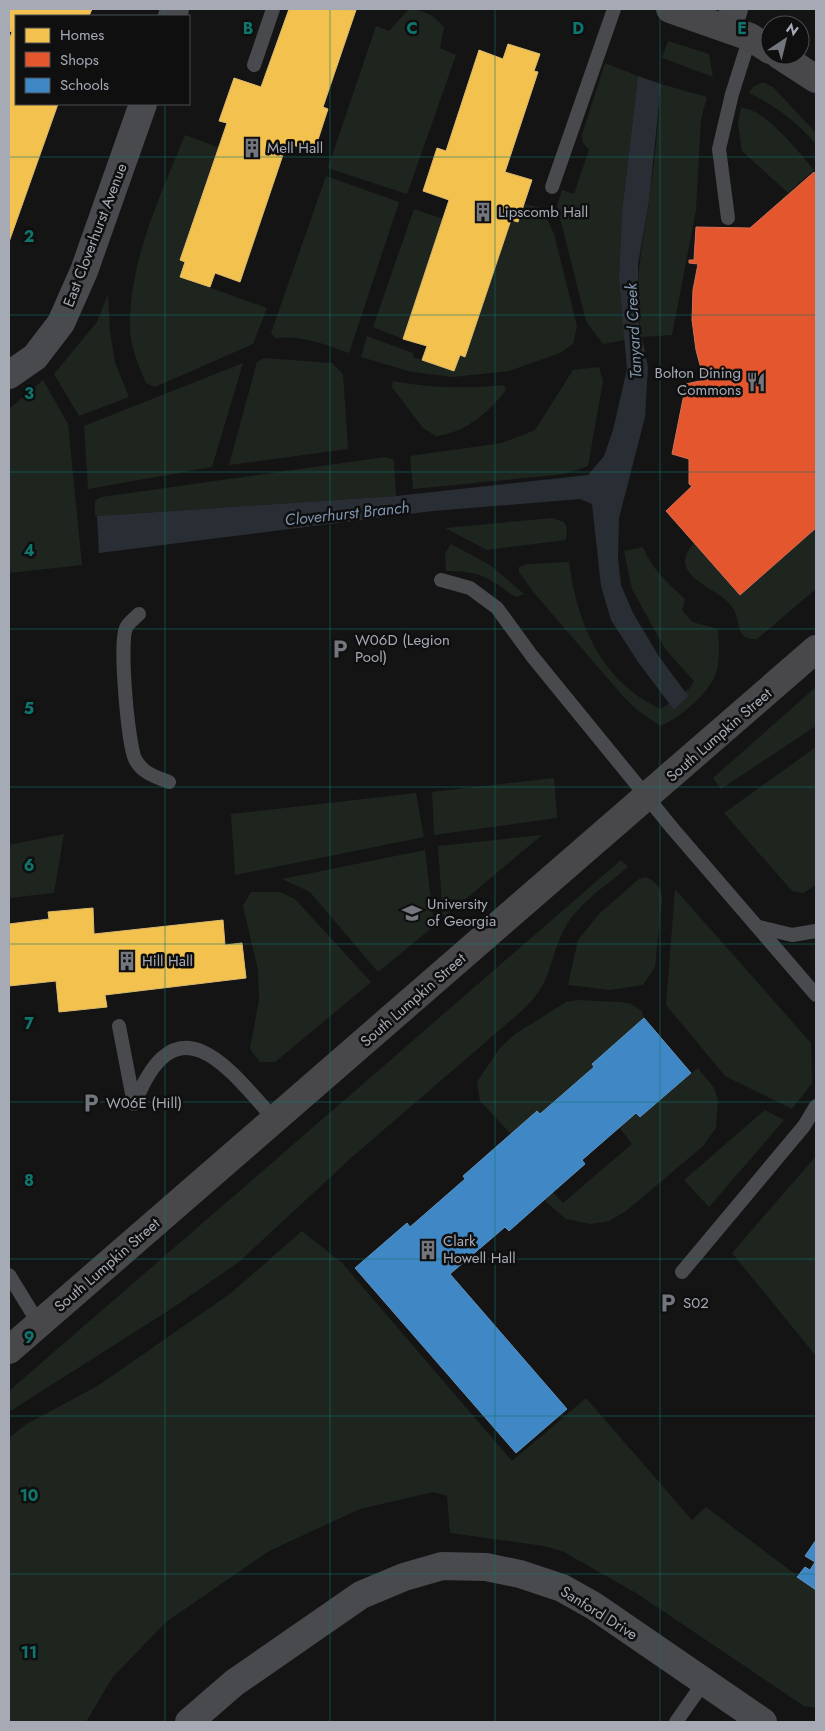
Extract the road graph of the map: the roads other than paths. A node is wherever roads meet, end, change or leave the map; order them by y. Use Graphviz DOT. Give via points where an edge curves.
graph roads {
  1 [pos="273,9"];
  2 [pos="614,9"];
  3 [pos="670,9"];
  4 [pos="746,31"];
  5 [pos="254,65"];
  6 [pos="794,65"];
  7 [pos="816,79"];
  8 [pos="144,105"];
  9 [pos="552,187"];
  10 [pos="728,218"];
  11 [pos="9,375"];
  12 [pos="441,580"];
  13 [pos="139,614"];
  14 [pos="816,649"];
  15 [pos="169,782"];
  16 [pos="647,798"];
  17 [pos="757,926"];
  18 [pos="816,930"];
  19 [pos="816,995"];
  20 [pos="119,1026"];
  21 [pos="816,1106"];
  22 [pos="275,1120"];
  23 [pos="812,1121"];
  24 [pos="682,1272"];
  25 [pos="9,1275"];
  26 [pos="39,1324"];
  27 [pos="9,1350"];
  28 [pos="704,1682"];
  29 [pos="189,1722"];
  30 [pos="676,1722"];
  31 [pos="763,1722"];
  1 -- 5 [label="lane"];
  2 -- 9 [label="lane"];
  3 -- 4 [label="main road"];
  4 -- 10 [label="lane" via="719,149"];
  6 -- 7 [label="main road"];
  8 -- 11 [label="street, East Cloverhurst Avenue" via="84,270 61,323 35,356"];
  12 -- 16 [label="lane" via="470,588 497,608"];
  13 -- 15 [label="lane" via="126,627 122,647 135,759 149,775"];
  14 -- 16 [label="main road, South Lumpkin Street"];
  16 -- 17 [label="lane"];
  16 -- 22 [label="main road, South Lumpkin Street"];
  17 -- 18 [label="lane" via="792,935"];
  17 -- 19 [label="lane"];
  20 -- 22 [label="lane" via="137,1098 148,1072 158,1060 180,1049 200,1050 220,1061"];
  21 -- 23 [label="lane"];
  22 -- 26 [label="main road, South Lumpkin Street"];
  23 -- 24 [label="lane"];
  25 -- 26 [label="lane"];
  26 -- 27 [label="main road, South Lumpkin Street"];
  28 -- 29 [label="street, Sanford Drive" via="594,1606 562,1588 486,1567 442,1566 361,1595 234,1683"];
  28 -- 30 [label="lane"];
  28 -- 31 [label="street, Sanford Drive"];
}
